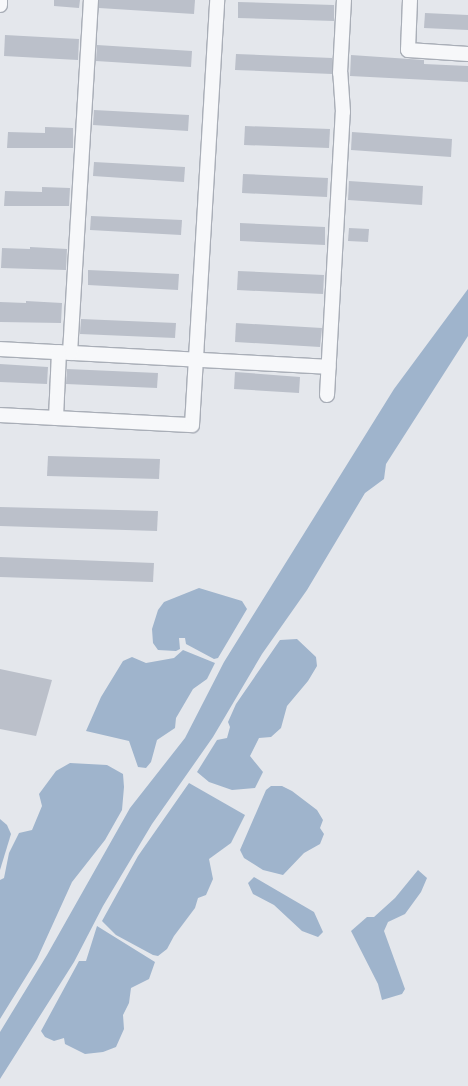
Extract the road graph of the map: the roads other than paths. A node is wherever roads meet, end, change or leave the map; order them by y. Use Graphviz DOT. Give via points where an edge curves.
graph roads {
  1 [pos="0,0"];
  2 [pos="91,0"];
  3 [pos="217,0"];
  4 [pos="344,0"];
  5 [pos="410,0"];
  6 [pos="0,4"];
  7 [pos="468,54"];
  8 [pos="0,349"];
  9 [pos="65,352"];
  10 [pos="196,359"];
  11 [pos="329,367"];
  12 [pos="327,395"];
  13 [pos="0,415"];
  14 [pos="56,418"];
  1 -- 6 [label="lane"];
  2 -- 9 [label="lane"];
  3 -- 10 [label="lane"];
  4 -- 11 [label="lane" via="340,73 343,112"];
  5 -- 7 [label="lane" via="408,50"];
  8 -- 9 [label="lane"];
  9 -- 10 [label="lane"];
  9 -- 14 [label="lane"];
  10 -- 11 [label="lane"];
  10 -- 14 [label="lane" via="192,425"];
  11 -- 12 [label="lane"];
  13 -- 14 [label="lane"];
}
